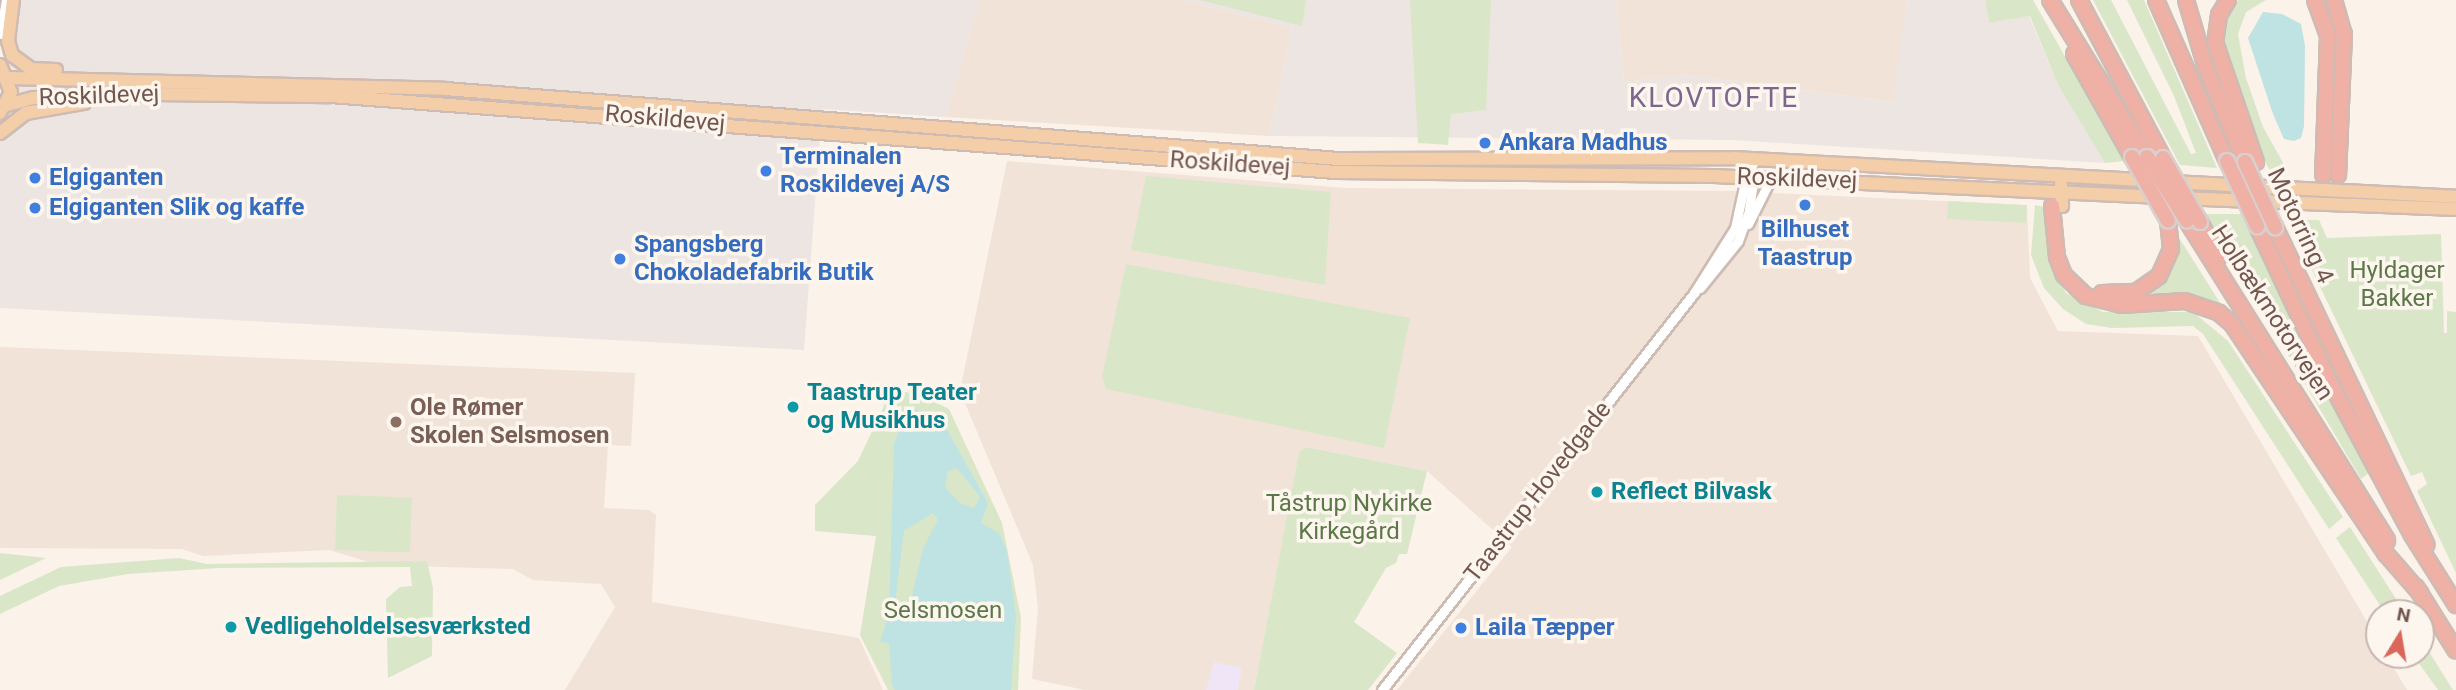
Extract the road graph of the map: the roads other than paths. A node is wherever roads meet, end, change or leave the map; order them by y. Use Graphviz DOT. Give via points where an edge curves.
graph roads {
  1 [pos="6,0"];
  2 [pos="13,0"];
  3 [pos="2048,0"];
  4 [pos="2079,0"];
  5 [pos="2156,0"];
  6 [pos="2186,0"];
  7 [pos="2228,0"];
  8 [pos="2315,0"];
  9 [pos="2334,0"];
  10 [pos="0,34"];
  11 [pos="0,65"];
  12 [pos="9,78"];
  13 [pos="152,80"];
  14 [pos="104,96"];
  15 [pos="3,109"];
  16 [pos="0,133"];
  17 [pos="2155,158"];
  18 [pos="2251,162"];
  19 [pos="1752,171"];
  20 [pos="1570,174"];
  21 [pos="2331,175"];
  22 [pos="1771,178"];
  23 [pos="2338,191"];
  24 [pos="2058,192"];
  25 [pos="2456,197"];
  26 [pos="2326,198"];
  27 [pos="2456,209"];
  28 [pos="1739,237"];
  29 [pos="1693,293"];
  30 [pos="2441,579"];
  31 [pos="2420,593"];
  32 [pos="2456,605"];
  33 [pos="2456,651"];
  34 [pos="1382,690"];
  1 -- 10 [label="street"];
  2 -- 13 [label="main road" via="9,46 26,67"];
  3 -- 17 [label="highway, Holbækmotorvejen"];
  3 -- 24 [label="highway, bridge" via="2168,220 2171,250 2159,275 2136,292 2107,294 2081,281 2063,243"];
  4 -- 17 [label="highway"];
  5 -- 30 [label="highway, Holbækmotorvejen, bridge" via="2331,384 2412,535"];
  6 -- 18 [label="highway, Motorring 4" via="2206,68"];
  7 -- 18 [label="highway" via="2219,15 2215,42"];
  8 -- 21 [label="highway" via="2328,35"];
  9 -- 21 [label="highway" via="2344,34"];
  11 -- 12 [label="main road"];
  12 -- 13 [label="main road, Roskildevej"];
  12 -- 15 [label="main road"];
  13 -- 19 [label="main road, Roskildevej" via="445,89 1331,159"];
  14 -- 15 [label="main road, Roskildevej" via="33,98"];
  14 -- 16 [label="main road" via="35,109"];
  14 -- 20 [label="main road, Roskildevej" via="212,93 444,101 1337,172"];
  17 -- 31 [label="highway, Holbækmotorvejen, bridge"];
  18 -- 30 [label="highway, Motorring 4, bridge" via="2299,279"];
  19 -- 20 [label="main road, Roskildevej"];
  19 -- 20 [label="main road" via="1733,167"];
  19 -- 22 [label="main road, Roskildevej"];
  19 -- 24 [label="main road, Roskildevej" via="1966,174"];
  19 -- 28 [label="street, Taastrup Hovedgade" via="1749,210"];
  19 -- 29 [label="street, Taastrup Hovedgade" via="1733,233"];
  21 -- 23 [label="main road"];
  21 -- 26 [label="main road"];
  22 -- 24 [label="main road, Roskildevej" via="1954,186 2040,183"];
  22 -- 28 [label="street"];
  23 -- 25 [label="main road"];
  23 -- 26 [label="main road"];
  24 -- 26 [label="main road, Roskildevej"];
  24 -- 26 [label="main road, Roskildevej" via="2221,185"];
  24 -- 31 [label="highway" via="2057,257 2064,275 2087,296 2121,305 2185,301 2219,313 2232,324 2386,554"];
  26 -- 27 [label="main road, Roskildevej"];
  28 -- 29 [label="street, Taastrup Hovedgade" via="1709,281"];
  29 -- 34 [label="street, Taastrup Hovedgade"];
  30 -- 32 [label="highway, Holbækmotorvejen"];
  31 -- 33 [label="highway, Holbækmotorvejen"];
}
